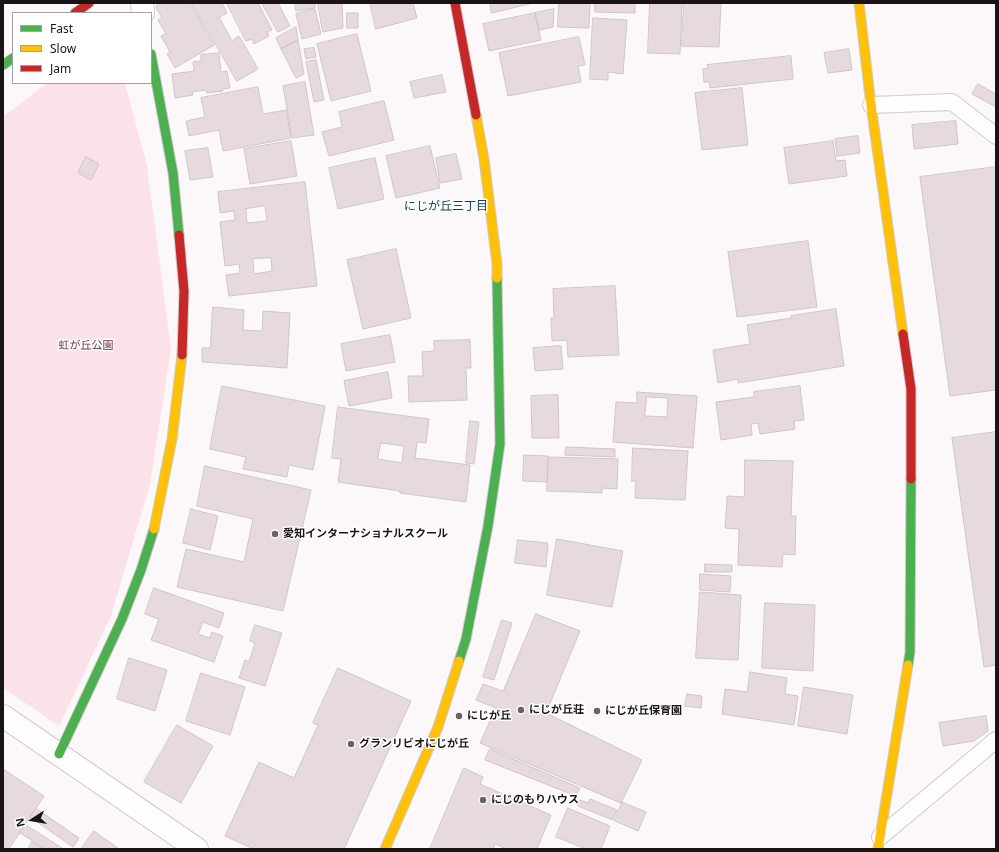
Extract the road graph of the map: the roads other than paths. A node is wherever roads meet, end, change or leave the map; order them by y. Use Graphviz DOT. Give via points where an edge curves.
graph roads {
  1 [pos="89,3"];
  2 [pos="455,3"];
  3 [pos="859,3"];
  4 [pos="76,12"];
  5 [pos="12,59"];
  6 [pos="152,59"];
  7 [pos="3,65"];
  8 [pos="871,105"];
  9 [pos="996,136"];
  10 [pos="3,716"];
  11 [pos="996,740"];
  12 [pos="59,754"];
  13 [pos="879,843"];
  14 [pos="197,849"];
  15 [pos="384,849"];
  1 -- 4 [label="street"];
  2 -- 15 [label="street" via="484,159 497,264 500,444 488,526 466,639 438,727"];
  3 -- 8 [label="street"];
  5 -- 7 [label="street"];
  6 -- 12 [label="street" via="173,173 184,292 182,355 172,439 156,522 141,570 122,619"];
  8 -- 9 [label="lane" via="952,102"];
  8 -- 13 [label="street" via="911,389 910,652"];
  10 -- 12 [label="street"];
  11 -- 13 [label="lane"];
  12 -- 14 [label="street"];
}
